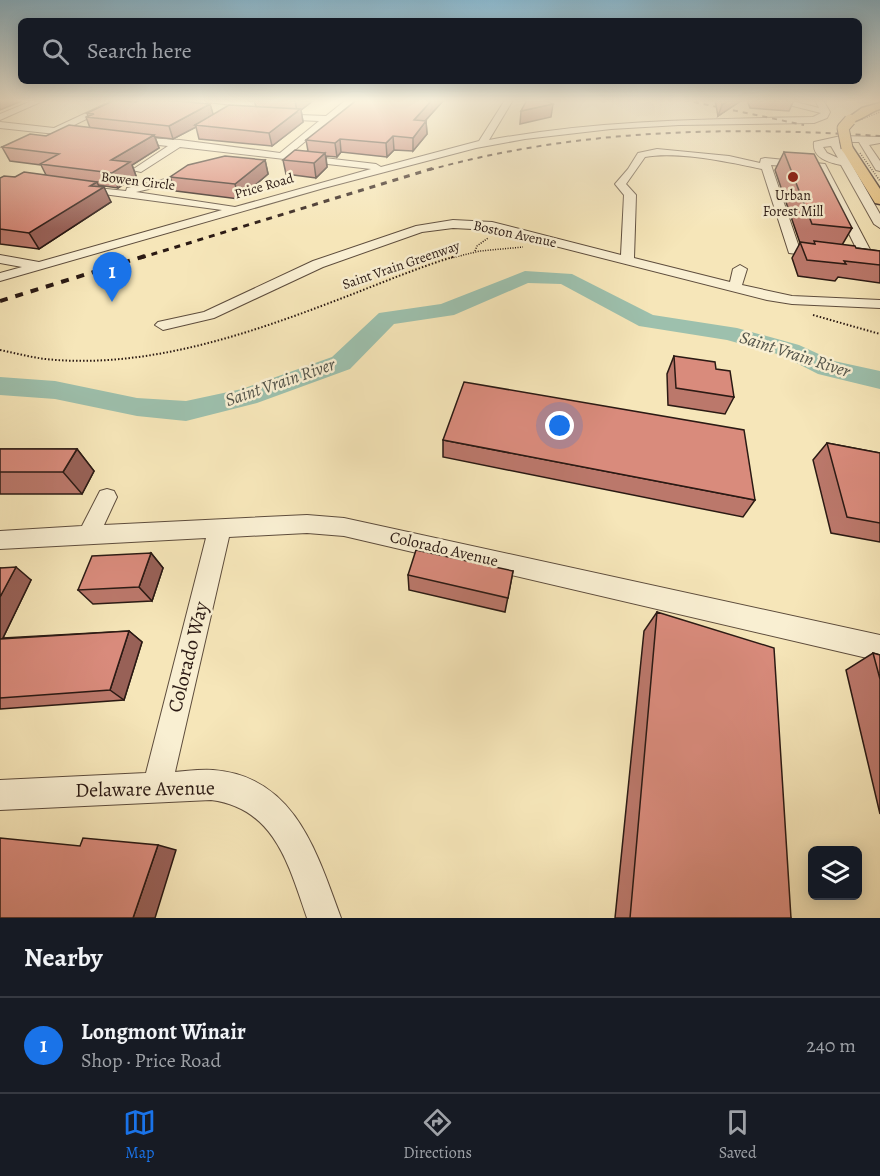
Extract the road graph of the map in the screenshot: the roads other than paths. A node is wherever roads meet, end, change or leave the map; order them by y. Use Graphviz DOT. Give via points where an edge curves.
graph roads {
  1 [pos="148,143"];
  2 [pos="158,143"];
  3 [pos="180,143"];
  4 [pos="295,143"];
  5 [pos="490,143"];
  6 [pos="834,143"];
  7 [pos="846,143"];
  8 [pos="864,143"];
  9 [pos="482,144"];
  10 [pos="177,145"];
  11 [pos="139,148"];
  12 [pos="277,156"];
  13 [pos="239,163"];
  14 [pos="846,166"];
  15 [pos="767,167"];
  16 [pos="387,168"];
  17 [pos="822,168"];
  18 [pos="880,168"];
  19 [pos="137,170"];
  20 [pos="204,172"];
  21 [pos="65,186"];
  22 [pos="118,193"];
  23 [pos="880,200"];
  24 [pos="239,209"];
  25 [pos="880,224"];
  26 [pos="0,259"];
  27 [pos="694,259"];
  28 [pos="874,260"];
  29 [pos="627,261"];
  30 [pos="38,265"];
  31 [pos="740,269"];
  32 [pos="686,275"];
  33 [pos="1,277"];
  34 [pos="734,288"];
  35 [pos="819,289"];
  36 [pos="869,289"];
  37 [pos="831,301"];
  38 [pos="879,304"];
  39 [pos="163,325"];
  40 [pos="107,497"];
  41 [pos="220,528"];
  42 [pos="89,535"];
  43 [pos="0,540"];
  44 [pos="880,648"];
  45 [pos="157,787"];
  46 [pos="0,795"];
  47 [pos="324,918"];
  1 -- 11 [label="street"];
  2 -- 10 [label="street"];
  3 -- 10 [label="street"];
  4 -- 12 [label="street"];
  5 -- 9 [label="street, Price Road"];
  6 -- 14 [label="street"];
  6 -- 14 [label="street" via="819,143 819,152"];
  7 -- 23 [label="main road, bridge"];
  8 -- 18 [label="street"];
  9 -- 16 [label="street, Price Road"];
  10 -- 12 [label="street"];
  10 -- 19 [label="street"];
  12 -- 13 [label="street"];
  12 -- 16 [label="street"];
  14 -- 17 [label="street"];
  14 -- 25 [label="street"];
  15 -- 17 [label="street" via="765,162"];
  15 -- 28 [label="street" via="794,250"];
  15 -- 29 [label="street" via="657,152 641,155 620,184 630,195"];
  16 -- 24 [label="street, Price Road"];
  17 -- 28 [label="street"];
  20 -- 22 [label="street"];
  21 -- 22 [label="street, Bowen Circle"];
  22 -- 24 [label="street, Bowen Circle"];
  24 -- 30 [label="street, Price Road"];
  26 -- 30 [label="street"];
  27 -- 32 [label="street"];
  29 -- 32 [label="street, Boston Avenue"];
  29 -- 39 [label="street, Boston Avenue" via="492,226 438,225 318,264 209,315"];
  30 -- 33 [label="street, Price Road"];
  31 -- 34 [label="street"];
  32 -- 34 [label="street, Boston Avenue"];
  34 -- 37 [label="street, Boston Avenue" via="792,300"];
  35 -- 37 [label="street"];
  36 -- 38 [label="street"];
  37 -- 38 [label="street, Boston Avenue"];
  40 -- 42 [label="street"];
  41 -- 42 [label="street, Colorado Avenue"];
  41 -- 44 [label="street, Colorado Avenue" via="307,524 345,527"];
  41 -- 45 [label="street, Colorado Way"];
  42 -- 43 [label="street, Colorado Avenue"];
  45 -- 46 [label="street, Delaware Avenue"];
  45 -- 47 [label="street, Delaware Avenue" via="211,785 239,790 271,809 296,842"];
}
